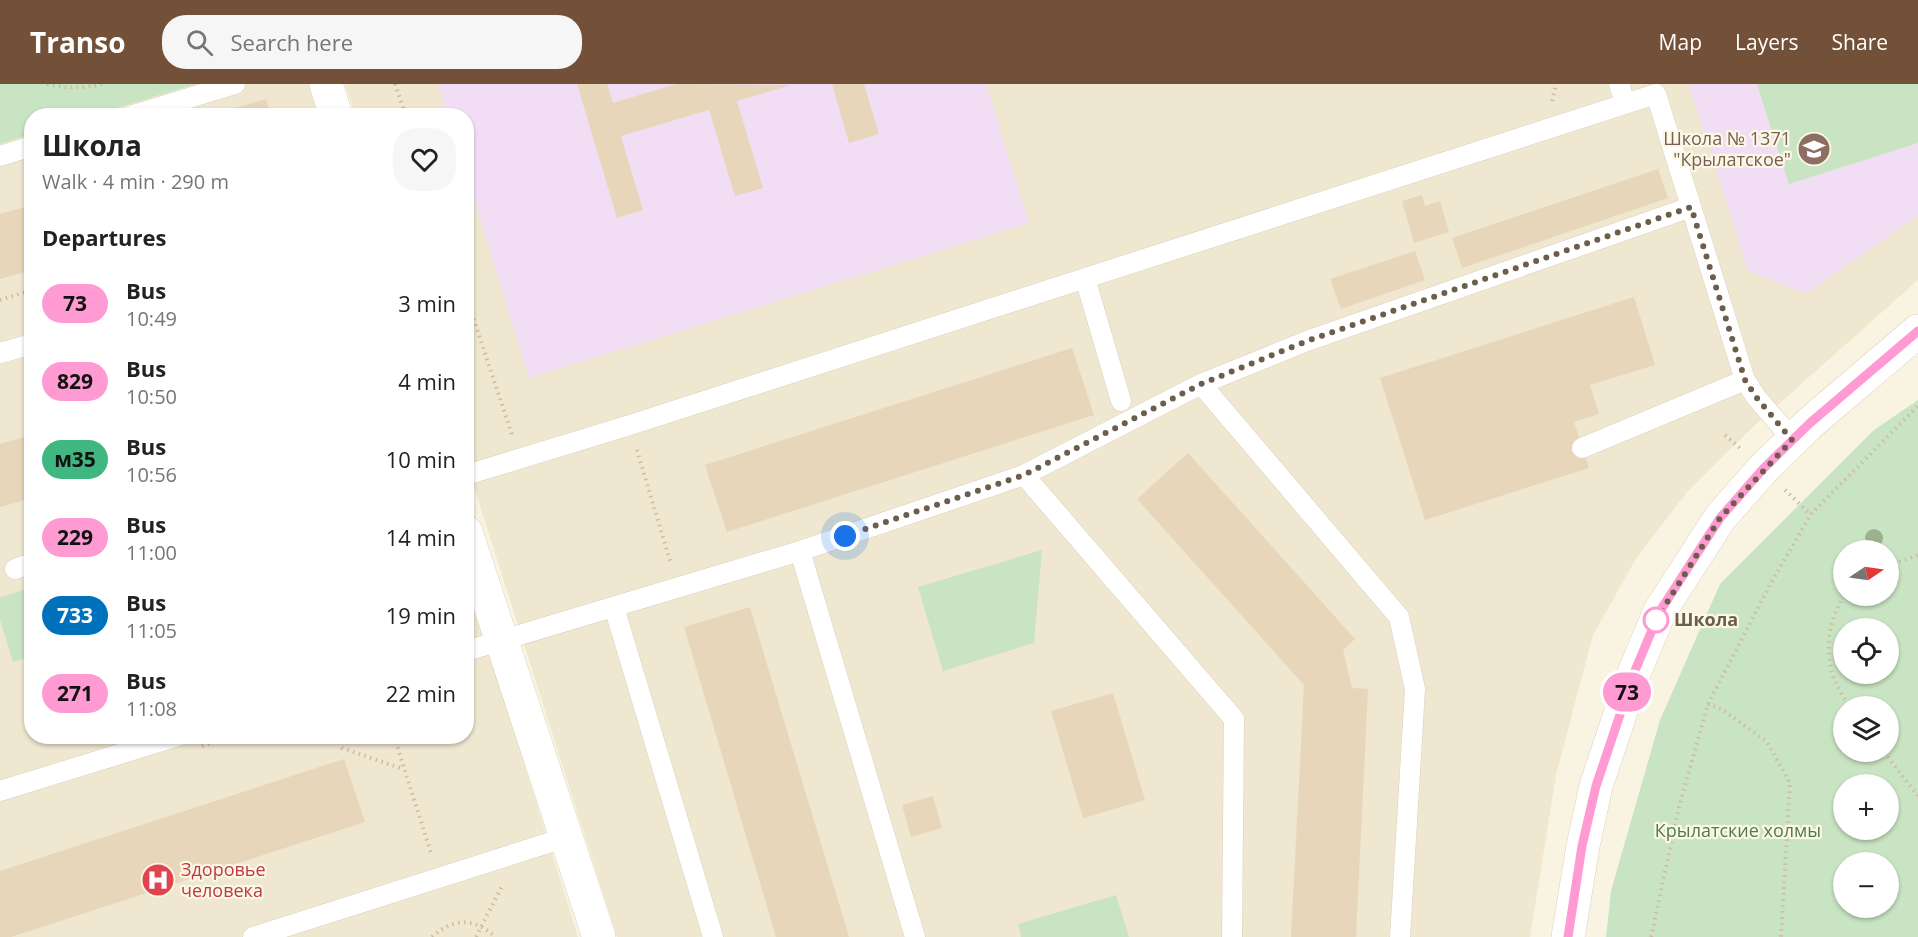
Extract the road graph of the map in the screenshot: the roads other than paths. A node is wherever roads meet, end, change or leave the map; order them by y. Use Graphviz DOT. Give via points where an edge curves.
graph roads {
  1 [pos="235,84"];
  2 [pos="326,84"];
  3 [pos="1619,84"];
  4 [pos="1625,103"];
  5 [pos="156,108"];
  6 [pos="334,108"];
  7 [pos="24,148"];
  8 [pos="0,156"];
  9 [pos="1691,207"];
  10 [pos="1085,278"];
  11 [pos="1918,331"];
  12 [pos="24,346"];
  13 [pos="0,353"];
  14 [pos="1745,380"];
  15 [pos="1201,384"];
  16 [pos="1121,401"];
  17 [pos="1792,440"];
  18 [pos="1582,448"];
  19 [pos="474,473"];
  20 [pos="1024,475"];
  21 [pos="800,551"];
  22 [pos="474,557"];
  23 [pos="614,607"];
  24 [pos="500,640"];
  25 [pos="474,648"];
  26 [pos="152,744"];
  27 [pos="0,791"];
  28 [pos="567,837"];
  29 [pos="253,937"];
  30 [pos="599,937"];
  31 [pos="713,937"];
  32 [pos="915,937"];
  33 [pos="1232,937"];
  34 [pos="1400,937"];
  35 [pos="1568,937"];
  1 -- 5 [label="lane"];
  2 -- 6 [label="street"];
  3 -- 4 [label="lane"];
  4 -- 9 [label="lane" via="1656,94"];
  4 -- 10 [label="lane"];
  7 -- 8 [label="lane"];
  9 -- 14 [label="lane"];
  9 -- 15 [label="lane" via="1307,341"];
  10 -- 16 [label="lane"];
  10 -- 19 [label="lane"];
  11 -- 17 [label="street"];
  12 -- 13 [label="lane"];
  14 -- 17 [label="lane"];
  14 -- 18 [label="lane"];
  15 -- 20 [label="lane"];
  15 -- 34 [label="lane" via="1399,617 1415,689"];
  17 -- 35 [label="street" via="1720,518 1660,611 1634,673 1596,786"];
  20 -- 21 [label="lane"];
  20 -- 33 [label="lane" via="1234,719"];
  21 -- 23 [label="lane"];
  21 -- 32 [label="lane"];
  22 -- 24 [label="street"];
  23 -- 24 [label="lane"];
  23 -- 31 [label="lane"];
  24 -- 25 [label="lane"];
  24 -- 28 [label="street"];
  26 -- 27 [label="lane"];
  28 -- 29 [label="lane"];
  28 -- 30 [label="street"];
}
